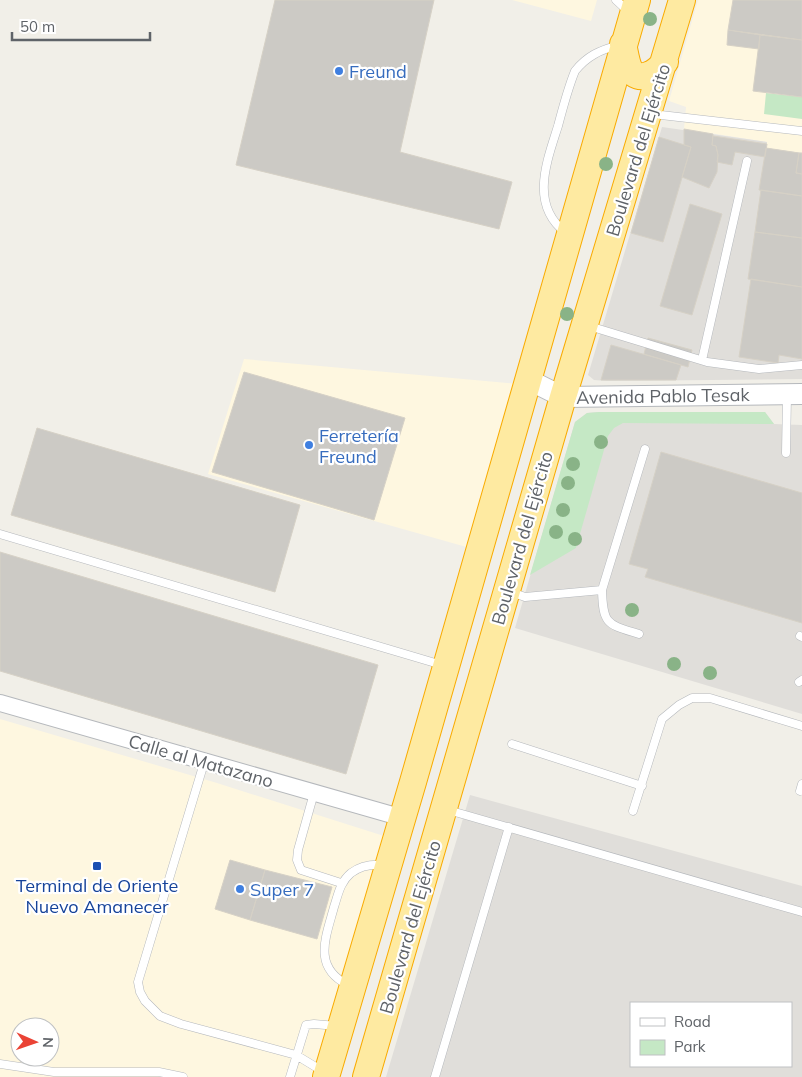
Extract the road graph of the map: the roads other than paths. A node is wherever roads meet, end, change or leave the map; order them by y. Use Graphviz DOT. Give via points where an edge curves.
graph roads {
  1 [pos="682,0"];
  2 [pos="629,5"];
  3 [pos="624,44"];
  4 [pos="665,62"];
  5 [pos="608,100"];
  6 [pos="650,113"];
  7 [pos="802,131"];
  8 [pos="747,161"];
  9 [pos="570,236"];
  10 [pos="585,324"];
  11 [pos="702,360"];
  12 [pos="802,365"];
  13 [pos="529,380"];
  14 [pos="795,394"];
  15 [pos="563,397"];
  16 [pos="645,449"];
  17 [pos="786,453"];
  18 [pos="0,534"];
  19 [pos="602,590"];
  20 [pos="507,591"];
  21 [pos="639,634"];
  22 [pos="446,666"];
  23 [pos="0,704"];
  24 [pos="802,726"];
  25 [pos="512,744"];
  26 [pos="204,763"];
  27 [pos="642,786"];
  28 [pos="314,793"];
  29 [pos="444,809"];
  30 [pos="633,811"];
  31 [pos="403,818"];
  32 [pos="509,827"];
  33 [pos="389,865"];
  34 [pos="342,883"];
  35 [pos="802,912"];
  36 [pos="352,987"];
  37 [pos="341,1026"];
  38 [pos="296,1055"];
  39 [pos="0,1064"];
  40 [pos="335,1076"];
  41 [pos="183,1077"];
  42 [pos="290,1077"];
  43 [pos="366,1077"];
  44 [pos="435,1077"];
  1 -- 4 [label="highway, Boulevard del Ejército"];
  2 -- 3 [label="highway"];
  3 -- 4 [label="highway" via="630,68 638,75 655,73"];
  3 -- 5 [label="highway"];
  3 -- 9 [label="lane" via="593,54 575,71 544,174 544,197 548,210"];
  4 -- 6 [label="highway, Boulevard del Ejército"];
  5 -- 6 [label="highway" via="623,87 637,87 647,95"];
  5 -- 9 [label="highway"];
  6 -- 7 [label="lane"];
  6 -- 10 [label="highway, Boulevard del Ejército"];
  8 -- 11 [label="lane"];
  9 -- 13 [label="highway"];
  10 -- 11 [label="lane"];
  10 -- 15 [label="highway, Boulevard del Ejército"];
  11 -- 12 [label="lane" via="759,369"];
  13 -- 15 [label="street, Avenida Pablo Tesak"];
  13 -- 22 [label="highway"];
  14 -- 15 [label="street, Avenida Pablo Tesak"];
  14 -- 17 [label="lane"];
  15 -- 20 [label="highway, Boulevard del Ejército"];
  16 -- 19 [label="lane"];
  18 -- 22 [label="lane"];
  19 -- 20 [label="lane" via="525,597"];
  19 -- 21 [label="lane" via="606,618 613,626"];
  20 -- 29 [label="highway, Boulevard del Ejército"];
  22 -- 31 [label="highway"];
  23 -- 26 [label="street, Calle al Matazano"];
  24 -- 27 [label="lane" via="710,698 692,698 662,719"];
  25 -- 27 [label="lane"];
  26 -- 28 [label="street, Calle al Matazano"];
  26 -- 38 [label="lane" via="138,982 140,992 160,1016"];
  27 -- 30 [label="lane"];
  28 -- 31 [label="street, Calle al Matazano"];
  28 -- 34 [label="lane" via="297,860 301,870"];
  29 -- 32 [label="lane"];
  29 -- 43 [label="highway, Boulevard del Ejército"];
  31 -- 33 [label="highway"];
  31 -- 40 [label="highway" via="411,822 418,832 418,852"];
  32 -- 35 [label="lane"];
  32 -- 44 [label="lane"];
  33 -- 34 [label="lane" via="366,866"];
  33 -- 36 [label="highway"];
  34 -- 36 [label="lane" via="324,944 325,958 338,980"];
  36 -- 37 [label="highway"];
  37 -- 38 [label="lane" via="306,1025"];
  37 -- 40 [label="highway"];
  38 -- 40 [label="lane"];
  38 -- 42 [label="lane"];
  39 -- 41 [label="lane" via="54,1072 159,1072"];
}
